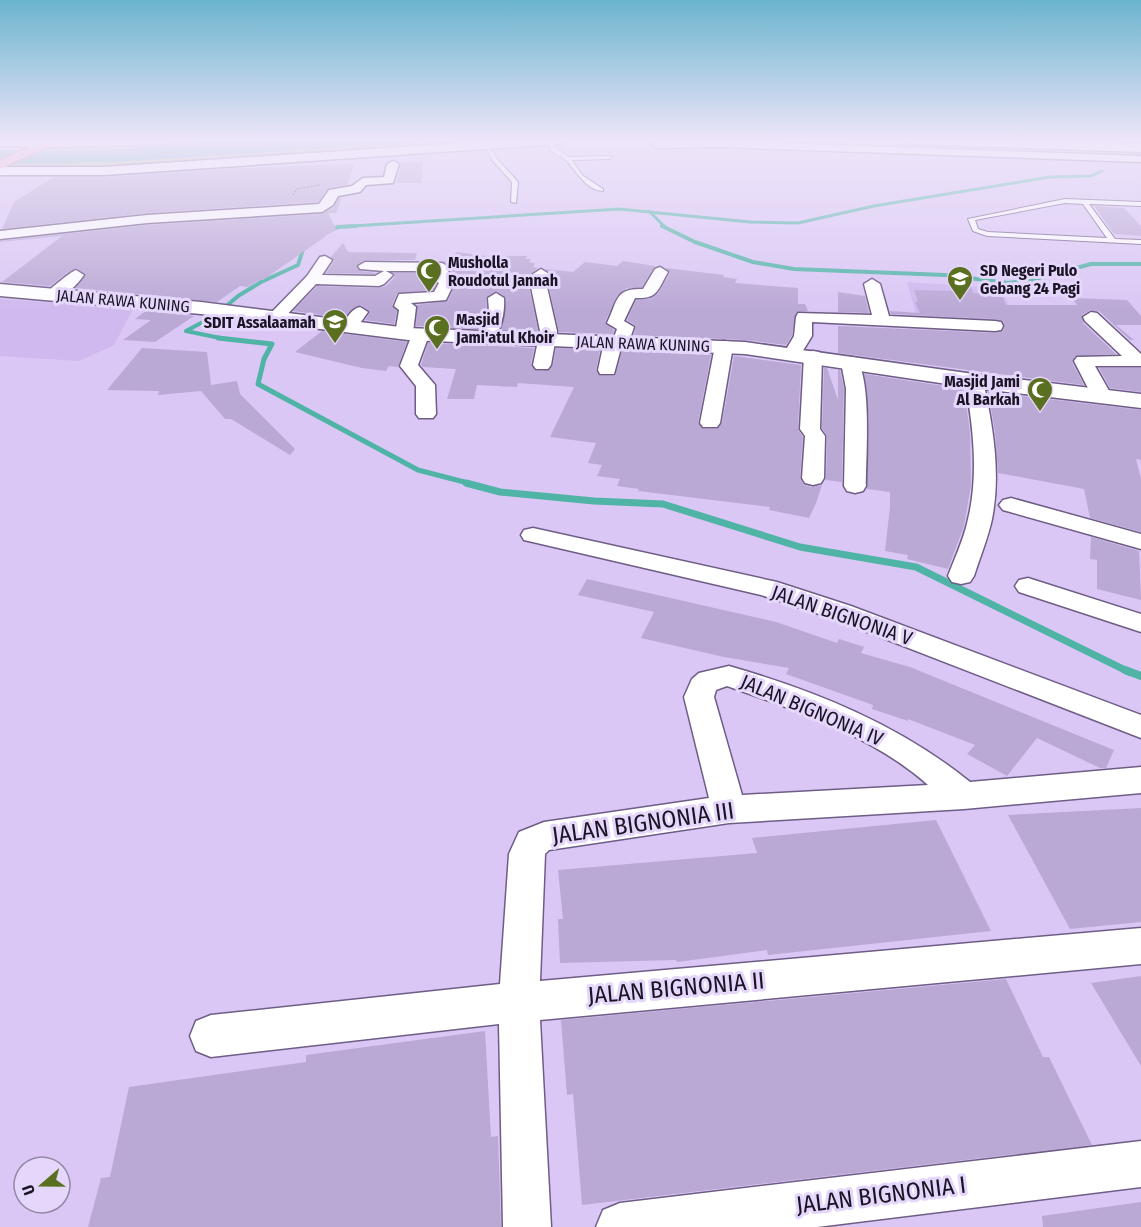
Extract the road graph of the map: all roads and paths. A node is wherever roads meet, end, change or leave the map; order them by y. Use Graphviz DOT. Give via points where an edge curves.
graph roads {
  1 [pos="331,197"];
  2 [pos="514,197"];
  3 [pos="1084,201"];
  4 [pos="514,202"];
  5 [pos="1141,204"];
  6 [pos="0,236"];
  7 [pos="1113,241"];
  8 [pos="1141,242"];
  9 [pos="325,260"];
  10 [pos="660,272"];
  11 [pos="76,274"];
  12 [pos="541,274"];
  13 [pos="312,279"];
  14 [pos="872,284"];
  15 [pos="0,290"];
  16 [pos="53,294"];
  17 [pos="496,298"];
  18 [pos="275,317"];
  19 [pos="1091,317"];
  20 [pos="882,320"];
  21 [pos="994,326"];
  22 [pos="412,335"];
  23 [pos="487,338"];
  24 [pos="547,341"];
  25 [pos="617,342"];
  26 [pos="724,346"];
  27 [pos="803,355"];
  28 [pos="1139,361"];
  29 [pos="850,362"];
  30 [pos="542,365"];
  31 [pos="607,370"];
  32 [pos="974,381"];
  33 [pos="1102,396"];
  34 [pos="1140,402"];
  35 [pos="426,414"];
  36 [pos="710,423"];
  37 [pos="813,478"];
  38 [pos="855,486"];
  39 [pos="1011,505"];
  40 [pos="533,535"];
  41 [pos="1141,542"];
  42 [pos="961,576"];
  43 [pos="1028,585"];
  44 [pos="1141,623"];
  45 [pos="1141,727"];
  46 [pos="1141,780"];
  47 [pos="964,796"];
  48 [pos="729,809"];
  49 [pos="1141,946"];
  50 [pos="519,1002"];
  51 [pos="211,1036"];
  52 [pos="1141,1164"];
  53 [pos="527,1227"];
  54 [pos="620,1227"];
  1 -- 6 [label="street" via="322,208 147,219"];
  2 -- 4 [label="lane"];
  3 -- 5 [label="lane"];
  3 -- 7 [label="lane"];
  3 -- 7 [label="lane" via="971,219 975,230 987,234"];
  7 -- 8 [label="lane"];
  9 -- 13 [label="street"];
  10 -- 25 [label="street" via="648,294 629,293 615,323 626,327"];
  11 -- 16 [label="street"];
  12 -- 24 [label="street" via="538,285 548,326"];
  13 -- 18 [label="street"];
  13 -- 22 [label="street" via="384,278 386,274 364,272 363,263 442,267 438,278 448,279 440,297 405,297 402,306 408,307"];
  14 -- 20 [label="street"];
  15 -- 16 [label="street, JALAN RAWA KUNING"];
  16 -- 18 [label="street, JALAN RAWA KUNING"];
  17 -- 23 [label="street" via="497,313"];
  18 -- 22 [label="street, JALAN RAWA KUNING" via="355,318"];
  19 -- 28 [label="street"];
  20 -- 21 [label="street"];
  20 -- 27 [label="street" via="803,317"];
  22 -- 23 [label="street, JALAN RAWA KUNING"];
  22 -- 35 [label="street" via="409,366 426,385"];
  23 -- 24 [label="street, JALAN RAWA KUNING"];
  24 -- 25 [label="street, JALAN RAWA KUNING"];
  24 -- 30 [label="street"];
  25 -- 26 [label="street, JALAN RAWA KUNING"];
  25 -- 31 [label="street"];
  26 -- 27 [label="street, JALAN RAWA KUNING"];
  26 -- 36 [label="street"];
  27 -- 29 [label="street, JALAN RAWA KUNING"];
  27 -- 37 [label="street" via="810,429 815,436"];
  28 -- 33 [label="street" via="1083,361"];
  29 -- 32 [label="street, JALAN RAWA KUNING"];
  29 -- 38 [label="street" via="856,389"];
  32 -- 33 [label="street, JALAN RAWA KUNING"];
  32 -- 42 [label="street" via="980,407 982,510"];
  33 -- 34 [label="street, JALAN RAWA KUNING"];
  39 -- 41 [label="street"];
  40 -- 45 [label="street, JALAN BIGNONIA V" via="778,591"];
  43 -- 44 [label="street"];
  46 -- 47 [label="street, JALAN BIGNONIA III"];
  47 -- 48 [label="street, JALAN BIGNONIA III"];
  47 -- 48 [label="street, JALAN BIGNONIA IV" via="922,761 863,728 808,704 720,676 707,680 699,697"];
  48 -- 50 [label="street, JALAN BIGNONIA III" via="544,836 531,842 527,854"];
  49 -- 50 [label="street, JALAN BIGNONIA II"];
  50 -- 51 [label="street, JALAN BIGNONIA II"];
  50 -- 53 [label="street, JALAN BIGNONIA III"];
  52 -- 54 [label="street, JALAN BIGNONIA I"];
}
